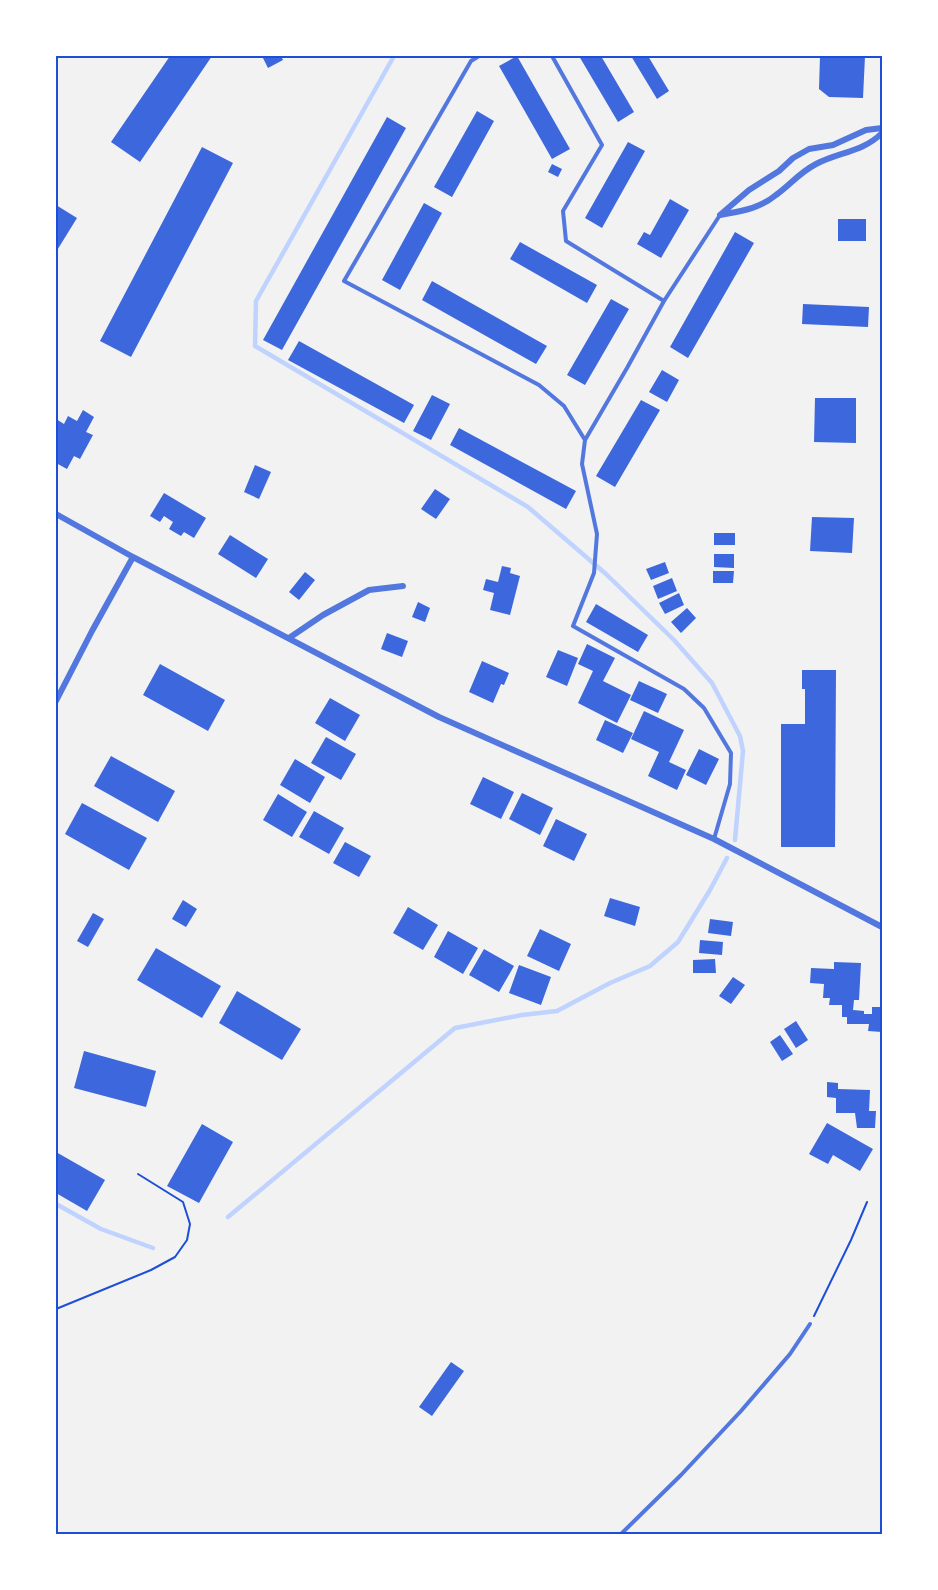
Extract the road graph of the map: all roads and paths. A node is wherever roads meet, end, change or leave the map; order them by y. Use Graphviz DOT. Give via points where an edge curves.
graph roads {
  1 [pos="480,56"];
  2 [pos="552,56"];
  3 [pos="882,128"];
  4 [pos="882,133"];
  5 [pos="720,215"];
  6 [pos="664,301"];
  7 [pos="585,440"];
  8 [pos="56,514"];
  9 [pos="133,557"];
  10 [pos="403,586"];
  11 [pos="289,638"];
  12 [pos="56,701"];
  13 [pos="714,839"];
  14 [pos="882,927"];
  15 [pos="138,1174"];
  16 [pos="867,1202"];
  17 [pos="56,1309"];
  18 [pos="810,1324"];
  19 [pos="621,1534"];
  1 -- 7 [label="lane" via="471,60 344,281 539,385 564,406"];
  2 -- 6 [label="lane" via="602,145 563,212 566,241"];
  3 -- 5 [label="street" via="809,149"];
  4 -- 5 [label="street" via="850,153 819,162 802,172 776,196 753,209"];
  5 -- 6 [label="lane"];
  6 -- 7 [label="lane"];
  7 -- 13 [label="lane" via="582,464 597,534 594,573 573,626 684,689 704,708 731,753 730,784"];
  8 -- 9 [label="street"];
  9 -- 11 [label="street"];
  9 -- 12 [label="street"];
  10 -- 11 [label="street" via="369,590"];
  11 -- 13 [label="street" via="438,717"];
  13 -- 14 [label="street"];
  15 -- 17 [label="path" via="183,1202 190,1224 187,1240 175,1257 151,1270"];
  16 -- 18 [label="path"];
  18 -- 19 [label="lane" via="741,1411"];
}
